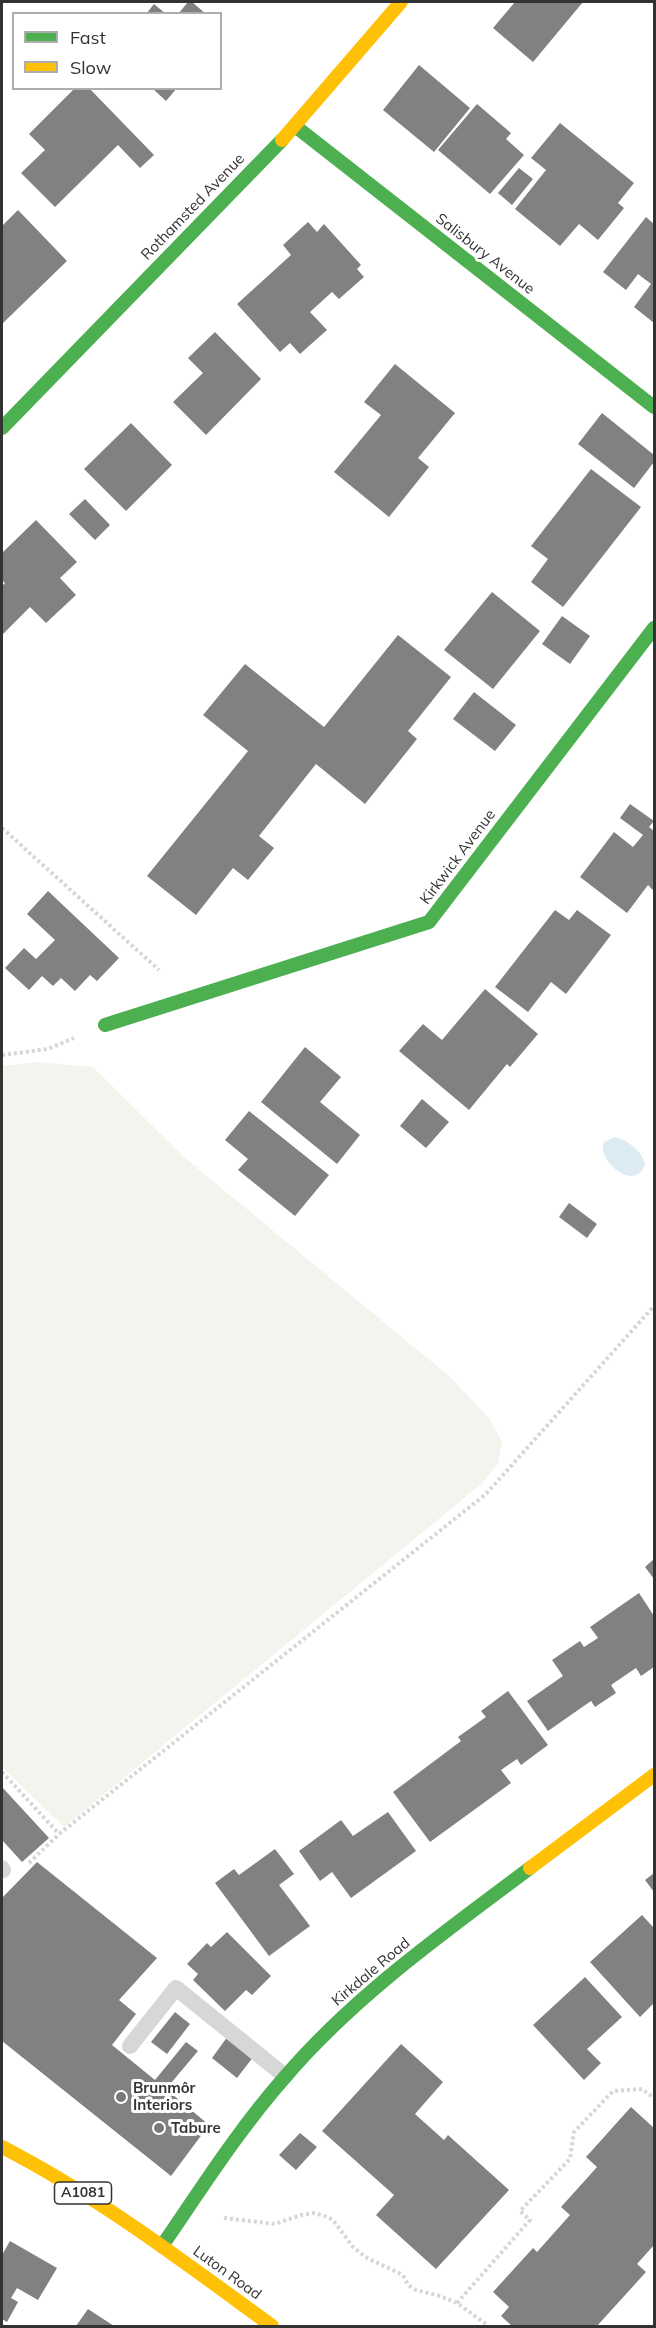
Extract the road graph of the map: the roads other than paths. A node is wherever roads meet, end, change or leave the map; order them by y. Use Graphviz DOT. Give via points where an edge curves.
graph roads {
  1 [pos="401,2"];
  2 [pos="295,126"];
  3 [pos="654,407"];
  4 [pos="2,428"];
  5 [pos="654,628"];
  6 [pos="105,1025"];
  7 [pos="654,1775"];
  8 [pos="130,2046"];
  9 [pos="285,2076"];
  10 [pos="2,2147"];
  11 [pos="162,2246"];
  12 [pos="272,2326"];
  1 -- 2 [label="street, Rothamsted Avenue"];
  2 -- 3 [label="street, Salisbury Avenue"];
  2 -- 4 [label="street, Rothamsted Avenue"];
  5 -- 6 [label="street, Kirkwick Avenue" via="429,922"];
  7 -- 9 [label="street, Kirkdale Road" via="428,1945 353,2007"];
  8 -- 9 [label="lane" via="176,1988"];
  9 -- 11 [label="street, Kirkdale Road" via="226,2152"];
  10 -- 11 [label="street, A1081" via="48,2170"];
  11 -- 12 [label="street, Luton Road / A1081"];
}
